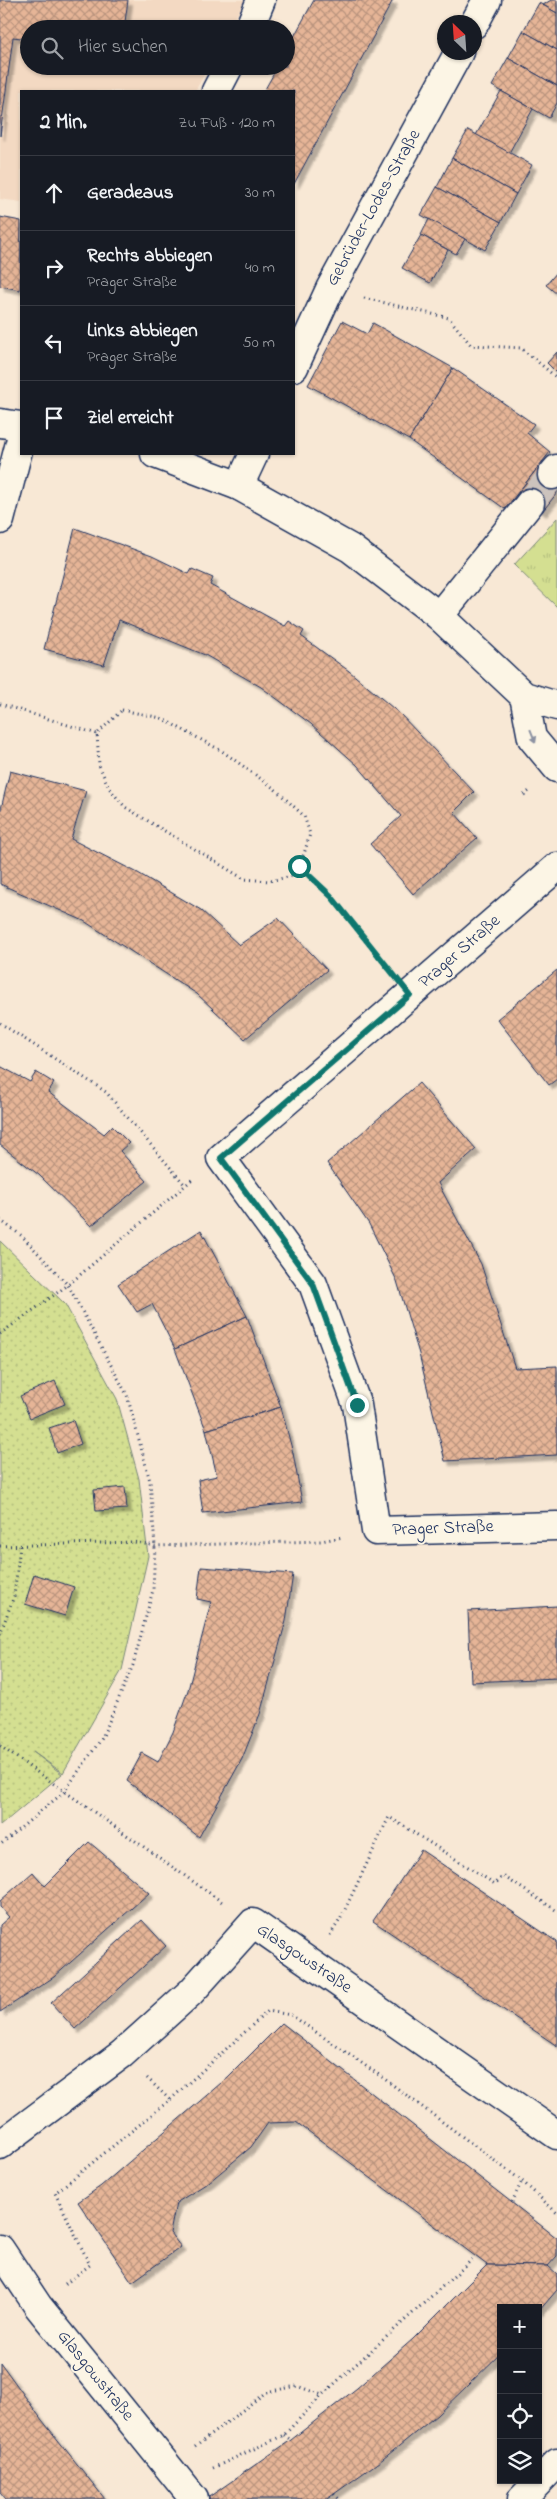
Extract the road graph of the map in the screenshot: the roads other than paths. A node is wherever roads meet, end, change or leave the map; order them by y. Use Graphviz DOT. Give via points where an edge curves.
graph roads {
  1 [pos="261,0"];
  2 [pos="488,0"];
  3 [pos="479,15"];
  4 [pos="253,20"];
  5 [pos="455,60"];
  6 [pos="225,75"];
  7 [pos="217,90"];
  8 [pos="295,365"];
  9 [pos="0,423"];
  10 [pos="20,426"];
  11 [pos="20,443"];
  12 [pos="158,455"];
  13 [pos="254,455"];
  14 [pos="239,486"];
  15 [pos="530,503"];
  16 [pos="0,520"];
  17 [pos="439,616"];
  18 [pos="524,696"];
  19 [pos="557,706"];
  20 [pos="557,768"];
  21 [pos="557,867"];
  22 [pos="557,1526"];
  23 [pos="557,2135"];
  24 [pos="0,2145"];
  25 [pos="0,2249"];
  26 [pos="557,2463"];
  27 [pos="188,2491"];
  28 [pos="522,2499"];
  1 -- 4 [label="street"];
  2 -- 3 [label="street"];
  5 -- 8 [label="street, Gebrüder-Lodes-Straße" via="330,289"];
  6 -- 7 [label="street"];
  9 -- 10 [label="street"];
  11 -- 16 [label="street"];
  12 -- 14 [label="street"];
  13 -- 14 [label="street"];
  14 -- 17 [label="street" via="350,548"];
  15 -- 17 [label="street"];
  17 -- 18 [label="street"];
  18 -- 19 [label="street"];
  18 -- 20 [label="street, one-way" via="532,738"];
  21 -- 22 [label="street, Prager Straße" via="221,1158 313,1284 357,1405 376,1531"];
  23 -- 24 [label="street, Glasgowstraße" via="252,1923 190,1992 122,2054"];
  25 -- 27 [label="street, Glasgowstraße" via="38,2306"];
  26 -- 28 [label="street"];
}
